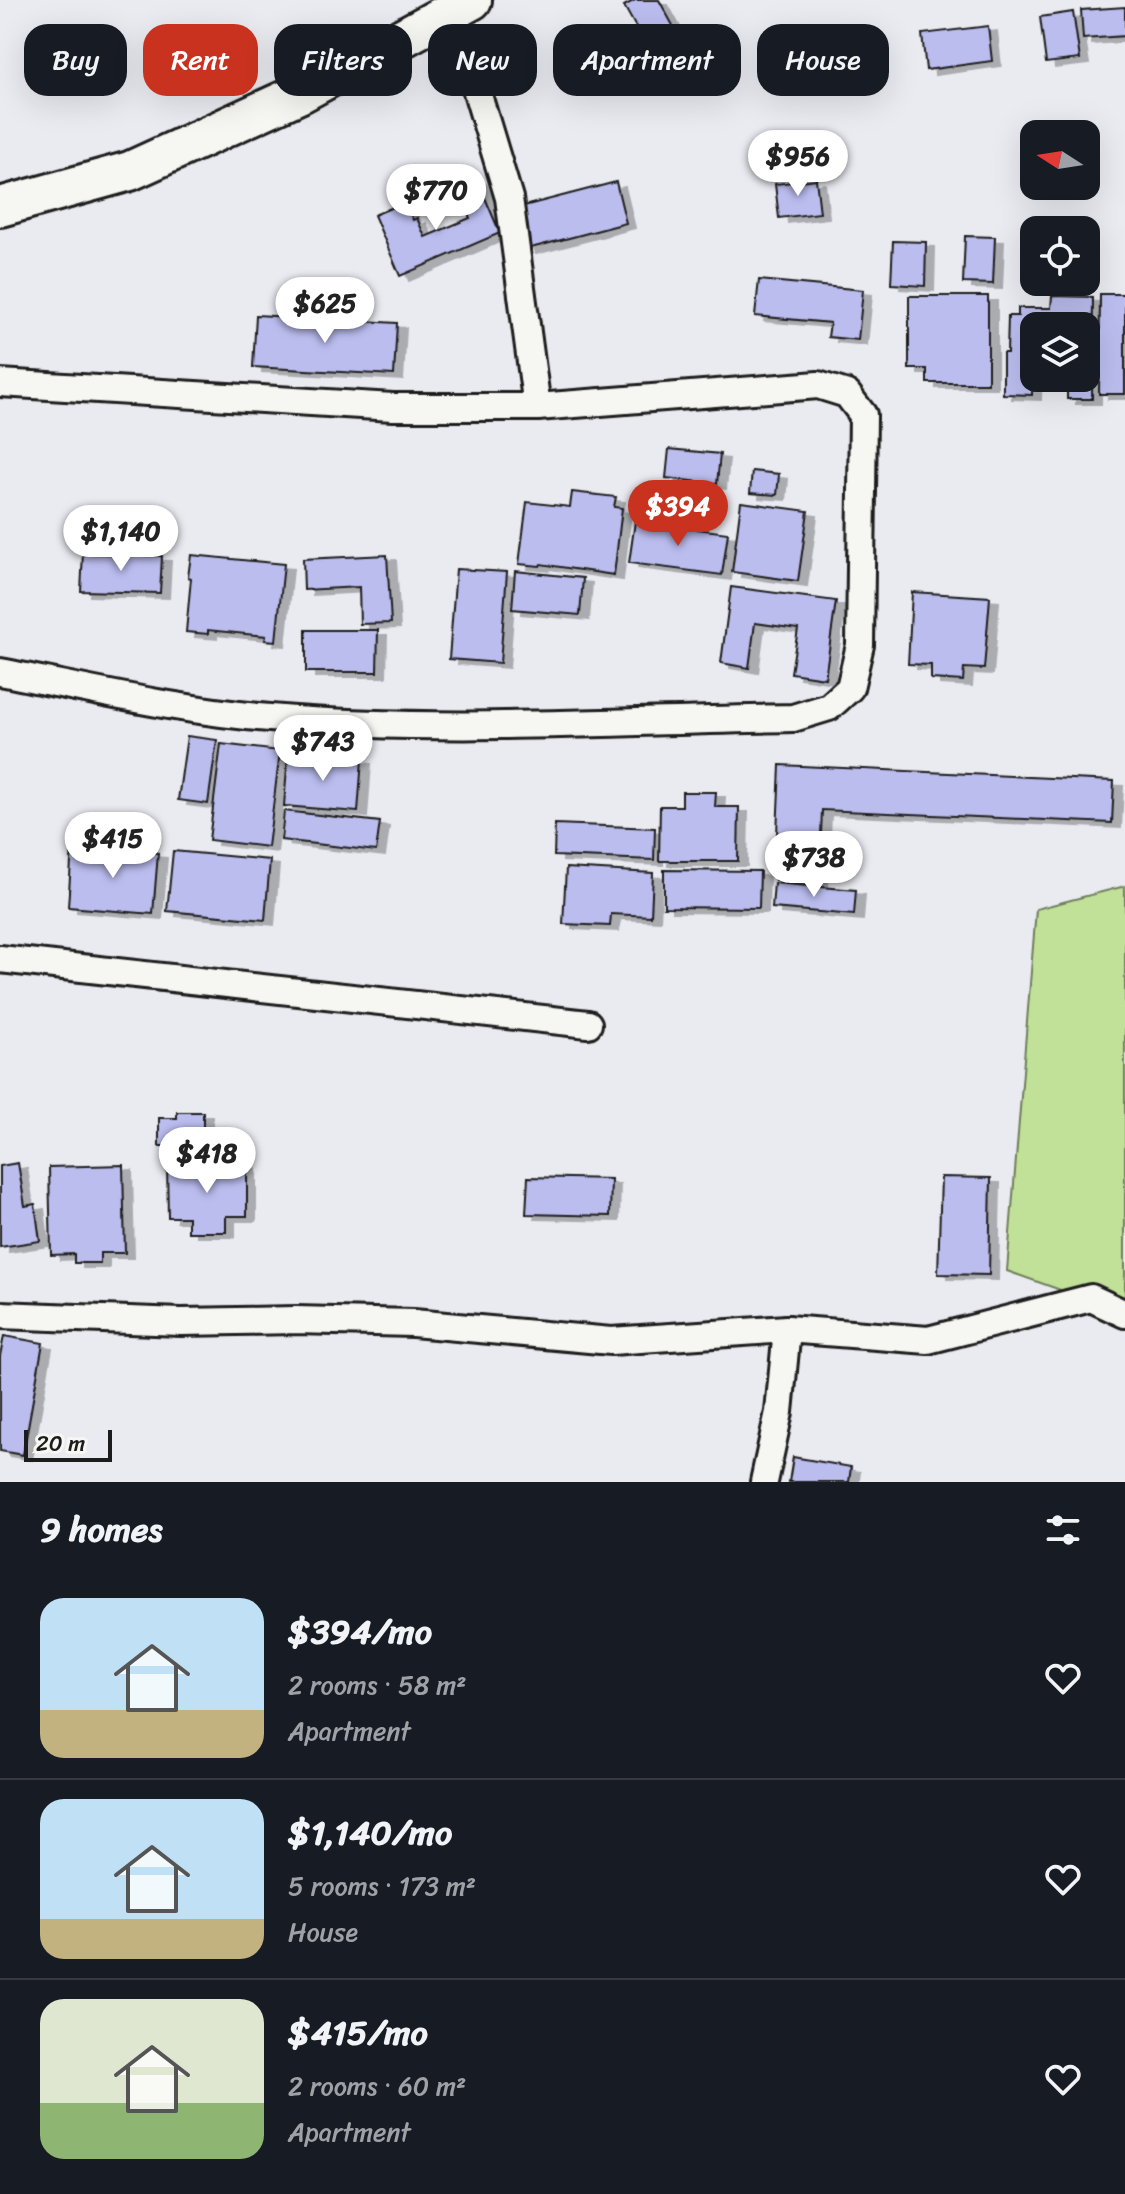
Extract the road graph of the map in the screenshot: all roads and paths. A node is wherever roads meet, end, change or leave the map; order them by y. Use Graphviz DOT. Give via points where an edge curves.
graph roads {
  1 [pos="462,6"];
  2 [pos="0,207"];
  3 [pos="0,383"];
  4 [pos="537,407"];
  5 [pos="0,672"];
  6 [pos="0,959"];
  7 [pos="588,1024"];
  8 [pos="1125,1314"];
  9 [pos="0,1315"];
  10 [pos="787,1329"];
  11 [pos="764,1482"];
  1 -- 2 [label="main road" via="301,93 130,171"];
  1 -- 4 [label="street" via="509,198"];
  3 -- 4 [label="street" via="393,407"];
  4 -- 5 [label="street" via="818,385 847,394 863,415 860,645 850,688 829,707 793,718 400,726 267,718"];
  6 -- 7 [label="street"];
  8 -- 10 [label="street" via="1091,1298 928,1340"];
  9 -- 10 [label="street" via="413,1323 611,1341"];
  10 -- 11 [label="street" via="779,1412"];
}
